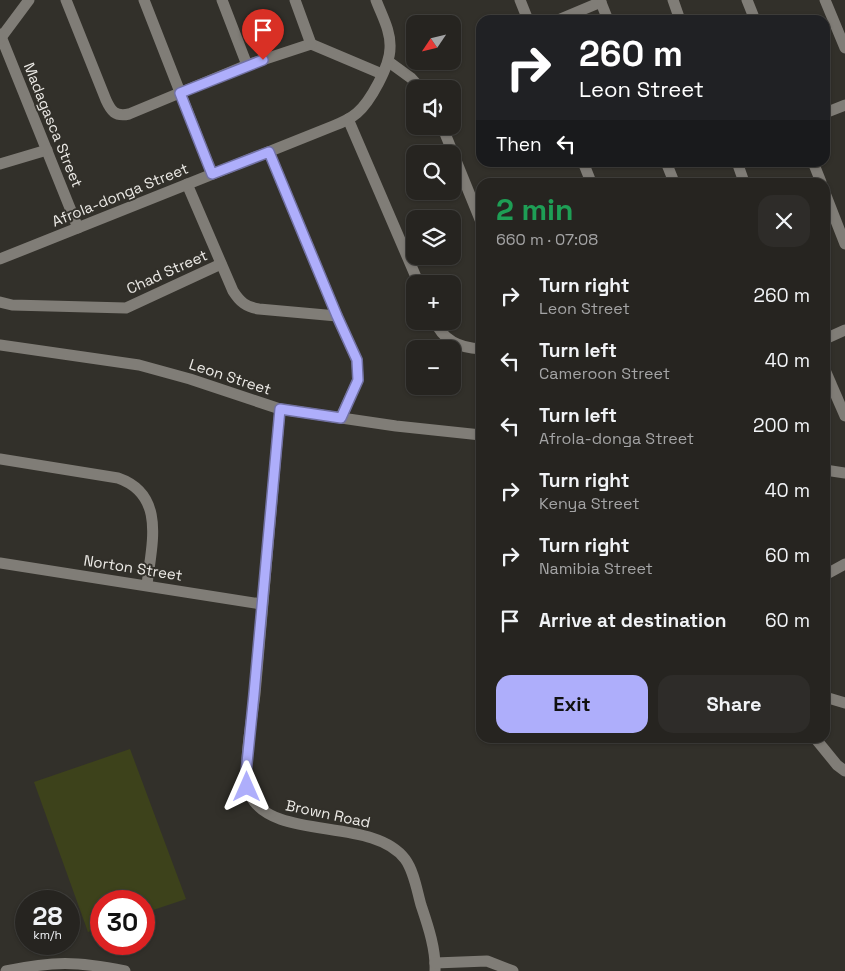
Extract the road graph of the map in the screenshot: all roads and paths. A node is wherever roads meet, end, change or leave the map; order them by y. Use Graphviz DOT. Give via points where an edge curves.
graph roads {
  1 [pos="30,0"];
  2 [pos="66,0"];
  3 [pos="144,0"];
  4 [pos="222,0"];
  5 [pos="295,0"];
  6 [pos="376,0"];
  7 [pos="520,0"];
  8 [pos="672,0"];
  9 [pos="747,0"];
  10 [pos="825,0"];
  11 [pos="600,1"];
  12 [pos="526,15"];
  13 [pos="569,15"];
  14 [pos="606,15"];
  15 [pos="678,15"];
  16 [pos="754,15"];
  17 [pos="0,36"];
  18 [pos="311,44"];
  19 [pos="845,48"];
  20 [pos="389,62"];
  21 [pos="247,65"];
  22 [pos="382,74"];
  23 [pos="414,80"];
  24 [pos="180,93"];
  25 [pos="845,104"];
  26 [pos="830,111"];
  27 [pos="348,120"];
  28 [pos="446,135"];
  29 [pos="47,150"];
  30 [pos="269,152"];
  31 [pos="0,164"];
  32 [pos="212,174"];
  33 [pos="187,184"];
  34 [pos="830,206"];
  35 [pos="476,210"];
  36 [pos="78,228"];
  37 [pos="845,244"];
  38 [pos="0,259"];
  39 [pos="222,264"];
  40 [pos="414,275"];
  41 [pos="0,302"];
  42 [pos="337,316"];
  43 [pos="440,330"];
  44 [pos="845,330"];
  45 [pos="830,337"];
  46 [pos="0,345"];
  47 [pos="476,349"];
  48 [pos="830,382"];
  49 [pos="280,409"];
  50 [pos="845,416"];
  51 [pos="341,418"];
  52 [pos="476,434"];
  53 [pos="0,460"];
  54 [pos="830,471"];
  55 [pos="845,473"];
  56 [pos="0,563"];
  57 [pos="845,564"];
  58 [pos="830,572"];
  59 [pos="147,585"];
  60 [pos="262,604"];
  61 [pos="830,698"];
  62 [pos="845,703"];
  63 [pos="819,743"];
  64 [pos="845,771"];
  65 [pos="435,967"];
  66 [pos="6,971"];
  67 [pos="124,971"];
  68 [pos="513,971"];
  1 -- 17 [label="street"];
  2 -- 24 [label="street" via="114,113 129,114"];
  3 -- 24 [label="street"];
  4 -- 21 [label="street"];
  5 -- 18 [label="street"];
  6 -- 20 [label="street" via="388,29"];
  7 -- 12 [label="street"];
  8 -- 15 [label="street"];
  9 -- 16 [label="street"];
  10 -- 19 [label="street"];
  11 -- 13 [label="street"];
  11 -- 14 [label="street"];
  17 -- 29 [label="street, Madagasca Street"];
  18 -- 21 [label="street"];
  18 -- 22 [label="street"];
  20 -- 22 [label="street, Afrola-donga Street"];
  20 -- 23 [label="street"];
  21 -- 24 [label="street"];
  22 -- 27 [label="street, Afrola-donga Street" via="364,105"];
  24 -- 32 [label="street"];
  25 -- 26 [label="street"];
  27 -- 30 [label="street, Afrola-donga Street"];
  27 -- 40 [label="street"];
  28 -- 35 [label="street"];
  29 -- 31 [label="street"];
  29 -- 36 [label="street, Madagasca Street"];
  30 -- 32 [label="street, Afrola-donga Street"];
  30 -- 42 [label="street"];
  32 -- 33 [label="street, Afrola-donga Street"];
  33 -- 36 [label="street, Afrola-donga Street"];
  33 -- 39 [label="street"];
  34 -- 37 [label="street"];
  36 -- 38 [label="street, Afrola-donga Street"];
  39 -- 41 [label="street, Chad Street" via="126,308"];
  39 -- 42 [label="street" via="237,298 247,306"];
  42 -- 51 [label="street" via="359,371"];
  43 -- 47 [label="street" via="455,344"];
  44 -- 45 [label="street"];
  46 -- 49 [label="street, Leon Street" via="139,365"];
  48 -- 50 [label="street"];
  49 -- 51 [label="street, Leon Street"];
  49 -- 60 [label="street, Brown Road"];
  51 -- 52 [label="street, Leon Street"];
  53 -- 59 [label="street" via="118,478 136,488 148,501 153,515"];
  54 -- 55 [label="street"];
  56 -- 59 [label="street, Norton Street"];
  57 -- 58 [label="street"];
  59 -- 60 [label="street, Norton Street"];
  60 -- 65 [label="street, Brown Road" via="246,773 249,794 256,805 272,817 357,834 400,852 408,864 431,937"];
  61 -- 62 [label="street"];
  63 -- 64 [label="street"];
  65 -- 68 [label="street" via="487,961"];
  66 -- 67 [label="street" via="74,962"];
}
